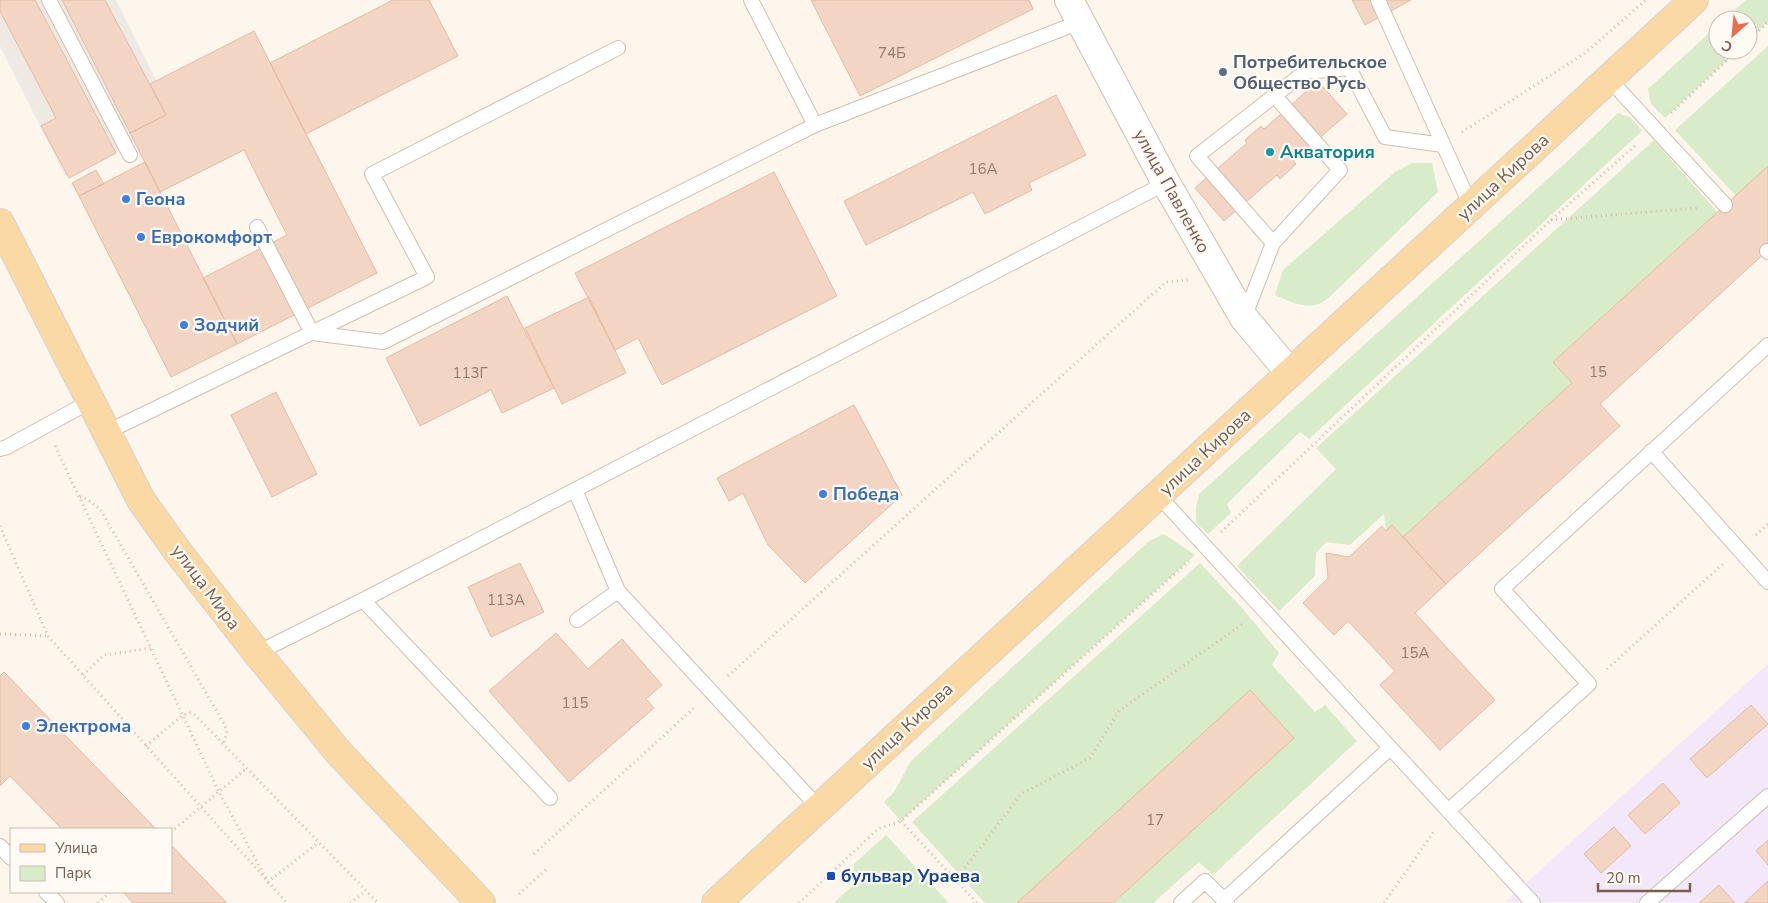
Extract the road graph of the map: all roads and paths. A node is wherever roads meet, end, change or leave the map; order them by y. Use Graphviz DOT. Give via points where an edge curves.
graph roads {
  1 [pos="49,0"];
  2 [pos="751,0"];
  3 [pos="1378,0"];
  4 [pos="1646,0"];
  5 [pos="1694,0"];
  6 [pos="1075,11"];
  7 [pos="1768,22"];
  8 [pos="1758,32"];
  9 [pos="618,48"];
  10 [pos="1727,60"];
  11 [pos="1608,79"];
  12 [pos="1275,96"];
  13 [pos="815,125"];
  14 [pos="1654,128"];
  15 [pos="1443,145"];
  16 [pos="130,155"];
  17 [pos="1166,183"];
  18 [pos="1725,205"];
  19 [pos="1470,206"];
  20 [pos="1551,220"];
  21 [pos="0,223"];
  22 [pos="258,227"];
  23 [pos="1272,244"];
  24 [pos="1219,276"];
  25 [pos="1244,318"];
  26 [pos="312,333"];
  27 [pos="1768,345"];
  28 [pos="1290,373"];
  29 [pos="92,402"];
  30 [pos="45,426"];
  31 [pos="107,432"];
  32 [pos="0,450"];
  33 [pos="1651,451"];
  34 [pos="575,490"];
  35 [pos="1158,495"];
  36 [pos="79,497"];
  37 [pos="1768,524"];
  38 [pos="0,526"];
  39 [pos="1206,546"];
  40 [pos="1739,550"];
  41 [pos="1768,582"];
  42 [pos="618,591"];
  43 [pos="364,600"];
  44 [pos="1263,609"];
  45 [pos="577,620"];
  46 [pos="0,634"];
  47 [pos="48,636"];
  48 [pos="151,648"];
  49 [pos="257,653"];
  50 [pos="83,676"];
  51 [pos="1589,684"];
  52 [pos="710,692"];
  53 [pos="183,715"];
  54 [pos="224,744"];
  55 [pos="146,746"];
  56 [pos="1390,748"];
  57 [pos="247,768"];
  58 [pos="219,792"];
  59 [pos="1768,796"];
  60 [pos="550,798"];
  61 [pos="201,807"];
  62 [pos="819,808"];
  63 [pos="1448,811"];
  64 [pos="901,821"];
  65 [pos="172,831"];
  66 [pos="319,842"];
  67 [pos="0,846"];
  68 [pos="534,854"];
  69 [pos="10,857"];
  70 [pos="548,868"];
  71 [pos="956,880"];
  72 [pos="268,882"];
  73 [pos="366,891"];
  74 [pos="47,893"];
  75 [pos="109,893"];
  76 [pos="519,894"];
  77 [pos="1225,901"];
  78 [pos="57,903"];
  79 [pos="98,903"];
  80 [pos="287,903"];
  81 [pos="350,903"];
  82 [pos="378,903"];
  83 [pos="481,903"];
  84 [pos="716,903"];
  85 [pos="799,903"];
  86 [pos="977,903"];
  87 [pos="1181,903"];
  88 [pos="1384,903"];
  89 [pos="1533,903"];
  90 [pos="1647,903"];
  1 -- 16 [label="lane"];
  2 -- 13 [label="lane"];
  3 -- 15 [label="lane"];
  4 -- 15 [label="path" via="1584,54"];
  5 -- 11 [label="main road, улица Кирова"];
  6 -- 13 [label="lane"];
  6 -- 17 [label="street, улица Павленко"];
  7 -- 8 [label="path"];
  9 -- 26 [label="lane" via="372,174 427,277"];
  10 -- 14 [label="path"];
  11 -- 14 [label="lane"];
  11 -- 19 [label="main road, улица Кирова"];
  12 -- 15 [label="lane" via="1305,72 1349,68 1385,137"];
  12 -- 23 [label="lane" via="1340,170"];
  12 -- 23 [label="lane" via="1197,156"];
  13 -- 26 [label="lane" via="383,342"];
  14 -- 18 [label="lane"];
  14 -- 20 [label="path"];
  15 -- 19 [label="lane"];
  17 -- 24 [label="street, улица Павленко"];
  17 -- 34 [label="lane"];
  18 -- 20 [label="path"];
  19 -- 28 [label="main road, улица Кирова"];
  20 -- 39 [label="path"];
  21 -- 29 [label="main road, улица Мира"];
  22 -- 26 [label="lane"];
  23 -- 25 [label="lane"];
  24 -- 25 [label="street, улица Павленко"];
  24 -- 52 [label="path" via="1166,282"];
  25 -- 28 [label="street, улица Павленко"];
  26 -- 31 [label="lane"];
  27 -- 33 [label="lane"];
  28 -- 35 [label="main road, улица Кирова"];
  29 -- 30 [label="lane"];
  29 -- 31 [label="main road, улица Мира"];
  30 -- 32 [label="lane"];
  30 -- 36 [label="path"];
  31 -- 49 [label="main road, улица Мира" via="141,500"];
  33 -- 40 [label="lane"];
  33 -- 51 [label="lane" via="1502,589"];
  34 -- 42 [label="lane"];
  34 -- 43 [label="lane"];
  35 -- 39 [label="lane"];
  35 -- 62 [label="main road, улица Кирова"];
  36 -- 48 [label="path"];
  36 -- 54 [label="path" via="94,503 105,517 224,724 227,731"];
  37 -- 40 [label="path"];
  38 -- 47 [label="path"];
  39 -- 44 [label="lane"];
  39 -- 64 [label="path"];
  40 -- 41 [label="lane"];
  40 -- 51 [label="path"];
  42 -- 45 [label="lane"];
  42 -- 52 [label="lane"];
  43 -- 49 [label="lane"];
  43 -- 60 [label="lane"];
  44 -- 56 [label="lane"];
  44 -- 71 [label="path" via="1119,711 1090,758 1021,794"];
  46 -- 47 [label="path"];
  47 -- 50 [label="path"];
  48 -- 50 [label="path" via="104,655"];
  48 -- 53 [label="path"];
  49 -- 83 [label="main road, улица Мира" via="339,753"];
  50 -- 55 [label="path"];
  51 -- 63 [label="lane"];
  52 -- 62 [label="lane"];
  52 -- 68 [label="path"];
  53 -- 54 [label="path" via="197,716"];
  53 -- 55 [label="path"];
  53 -- 58 [label="path"];
  54 -- 57 [label="path"];
  55 -- 61 [label="path"];
  56 -- 63 [label="lane"];
  56 -- 77 [label="lane"];
  57 -- 58 [label="path"];
  57 -- 66 [label="path"];
  58 -- 61 [label="path"];
  58 -- 72 [label="path"];
  59 -- 90 [label="lane"];
  61 -- 65 [label="path"];
  61 -- 72 [label="path"];
  62 -- 84 [label="main road, улица Кирова"];
  63 -- 88 [label="path"];
  63 -- 89 [label="lane"];
  64 -- 71 [label="path"];
  64 -- 85 [label="path" via="878,830"];
  66 -- 72 [label="path"];
  66 -- 73 [label="path"];
  67 -- 69 [label="lane"];
  70 -- 76 [label="path"];
  71 -- 86 [label="path"];
  72 -- 80 [label="path"];
  73 -- 81 [label="path"];
  73 -- 82 [label="path"];
  74 -- 78 [label="lane"];
  75 -- 79 [label="path"];
  77 -- 87 [label="lane" via="1205,881"];
}
